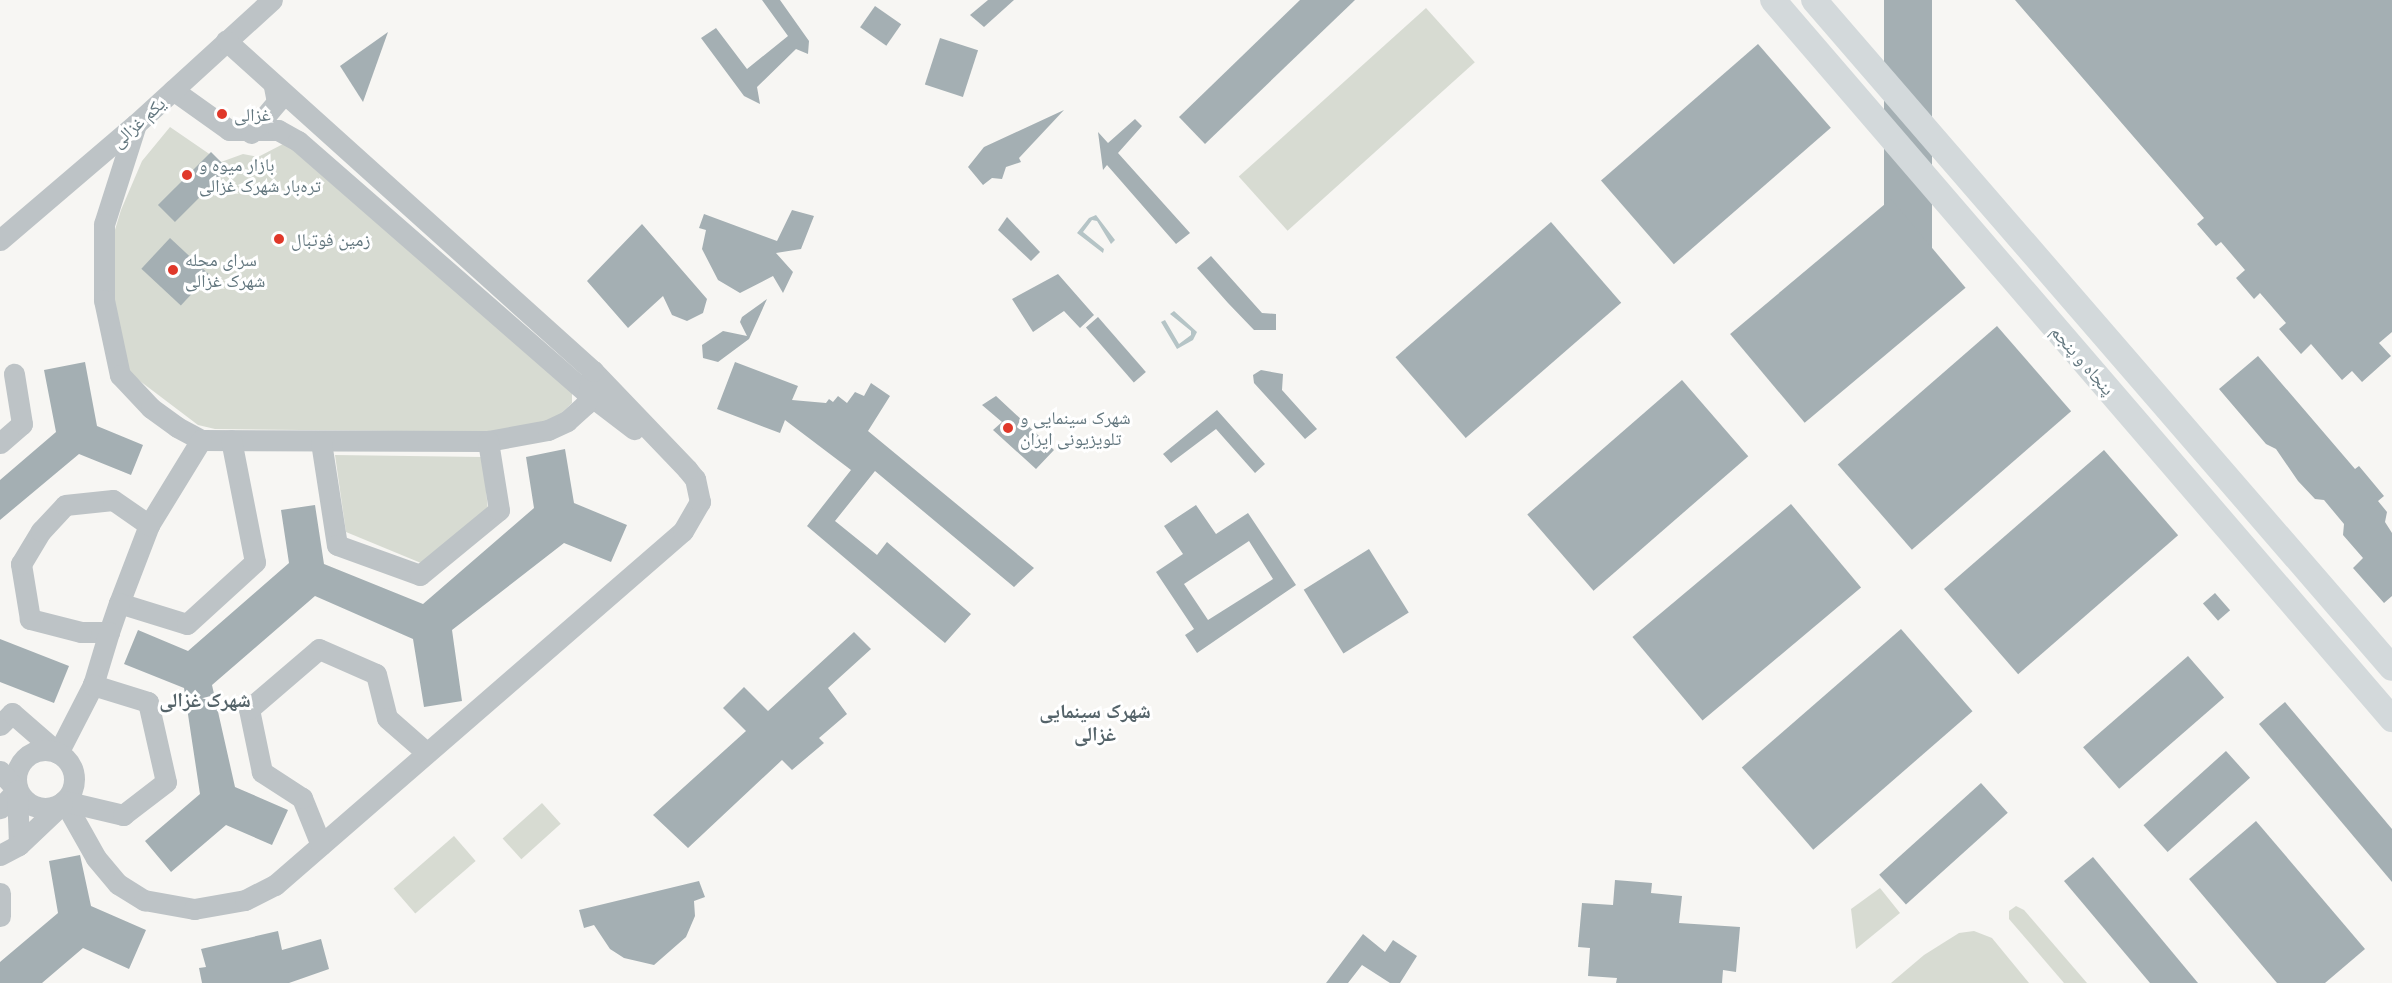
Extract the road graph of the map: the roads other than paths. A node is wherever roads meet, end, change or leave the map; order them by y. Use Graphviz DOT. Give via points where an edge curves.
graph roads {
  1 [pos="272,0"];
  2 [pos="1773,0"];
  3 [pos="1814,0"];
  4 [pos="226,40"];
  5 [pos="274,86"];
  6 [pos="173,90"];
  7 [pos="136,124"];
  8 [pos="251,133"];
  9 [pos="369,171"];
  10 [pos="355,191"];
  11 [pos="0,240"];
  12 [pos="593,371"];
  13 [pos="14,374"];
  14 [pos="588,394"];
  15 [pos="201,440"];
  16 [pos="231,440"];
  17 [pos="488,441"];
  18 [pos="321,442"];
  19 [pos="0,443"];
  20 [pos="687,469"];
  21 [pos="149,525"];
  22 [pos="119,603"];
  23 [pos="2338,606"];
  24 [pos="2313,628"];
  25 [pos="109,632"];
  26 [pos="2392,668"];
  27 [pos="93,685"];
  28 [pos="2392,719"];
  29 [pos="0,725"];
  30 [pos="58,753"];
  31 [pos="427,753"];
  32 [pos="0,771"];
  33 [pos="17,790"];
  34 [pos="64,801"];
  35 [pos="0,808"];
  36 [pos="19,844"];
  37 [pos="321,845"];
  38 [pos="0,855"];
  39 [pos="0,893"];
  40 [pos="0,916"];
  1 -- 4 [label="street, یکم غزالی"];
  2 -- 24 [label="main road, پنجاه و پنجم"];
  3 -- 23 [label="main road, پنجاه و پنجم"];
  4 -- 5 [label="street"];
  4 -- 6 [label="street, یکم غزالی"];
  5 -- 8 [label="street" via="277,102"];
  5 -- 9 [label="street"];
  6 -- 7 [label="street, یکم غزالی"];
  6 -- 8 [label="street" via="229,130"];
  7 -- 11 [label="street, یکم غزالی"];
  7 -- 15 [label="street" via="104,224 101,267 109,338 120,375 151,408"];
  8 -- 10 [label="street" via="278,130 298,141"];
  9 -- 10 [label="street"];
  9 -- 12 [label="street"];
  10 -- 14 [label="street"];
  12 -- 14 [label="street"];
  12 -- 20 [label="street"];
  13 -- 19 [label="street" via="22,424"];
  14 -- 17 [label="street" via="586,404 567,421 548,429"];
  14 -- 20 [label="street"];
  15 -- 16 [label="street"];
  15 -- 21 [label="street"];
  16 -- 18 [label="street"];
  16 -- 22 [label="street" via="255,562 187,624"];
  17 -- 18 [label="street"];
  17 -- 18 [label="street" via="499,510 420,575 337,545"];
  20 -- 31 [label="street" via="695,479 700,502 683,531"];
  21 -- 22 [label="street"];
  21 -- 25 [label="street" via="113,500 65,505 41,531 21,564 30,619 81,632"];
  22 -- 25 [label="street"];
  23 -- 24 [label="main road"];
  23 -- 26 [label="main road, پنجاه و پنجم"];
  24 -- 28 [label="main road, پنجاه و پنجم"];
  25 -- 27 [label="street"];
  27 -- 30 [label="street"];
  27 -- 34 [label="street" via="148,702 166,782 123,815"];
  29 -- 30 [label="street" via="12,713"];
  30 -- 33 [label="street" via="49,750 29,754 16,770"];
  30 -- 34 [label="street" via="66,758 74,775"];
  31 -- 37 [label="street"];
  31 -- 37 [label="street" via="387,718 376,674 319,649 249,709 262,772 302,798"];
  32 -- 33 [label="street"];
  33 -- 34 [label="street" via="28,804 37,808 47,809"];
  33 -- 35 [label="street"];
  33 -- 36 [label="street"];
  34 -- 36 [label="street"];
  34 -- 37 [label="street" via="96,858 118,884 144,900 166,904 214,908 245,900 275,885"];
  36 -- 38 [label="street"];
  39 -- 40 [label="street"];
}
